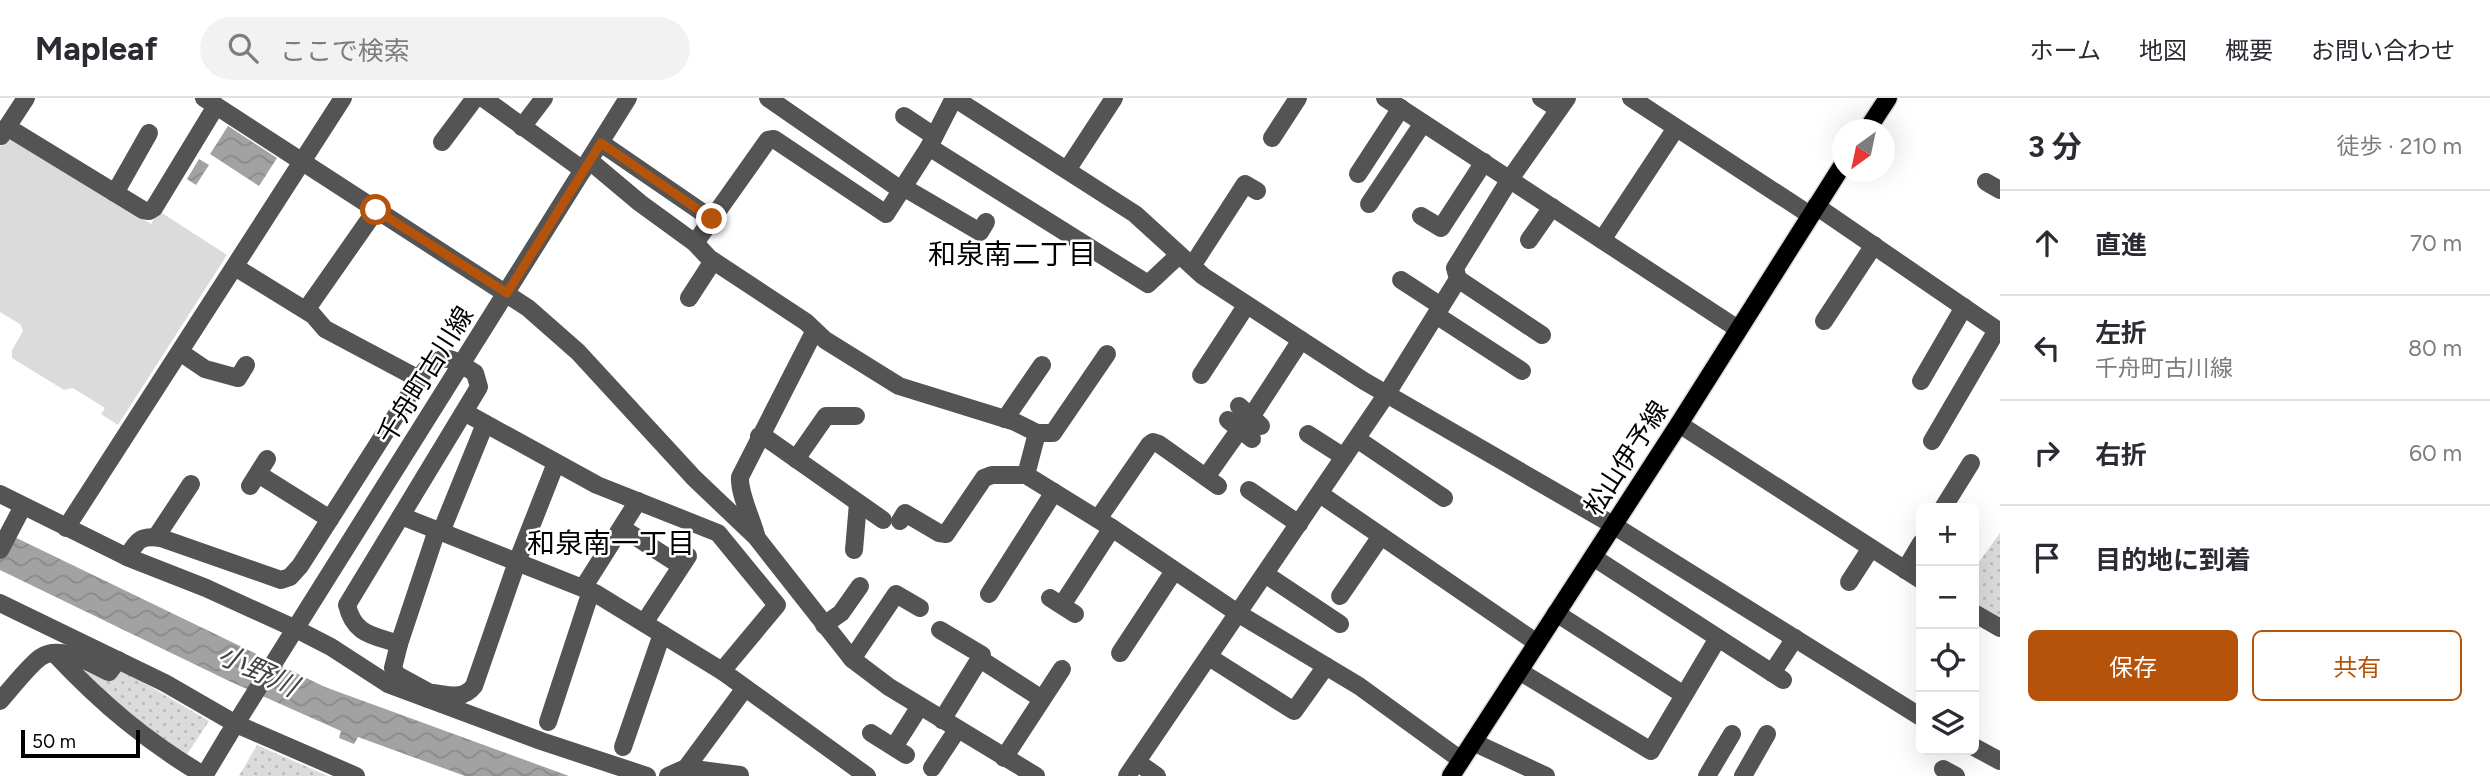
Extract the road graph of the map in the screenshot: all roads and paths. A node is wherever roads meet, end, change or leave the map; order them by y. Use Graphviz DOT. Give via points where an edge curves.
graph roads {
  1 [pos="26,98"];
  2 [pos="343,98"];
  3 [pos="475,98"];
  4 [pos="483,98"];
  5 [pos="544,98"];
  6 [pos="628,98"];
  7 [pos="768,98"];
  8 [pos="954,98"];
  9 [pos="1114,98"];
  10 [pos="1298,98"];
  11 [pos="1385,98"];
  12 [pos="1541,98"];
  13 [pos="1630,98"];
  14 [pos="1888,98"];
  15 [pos="210,102"];
  16 [pos="1563,104"];
  17 [pos="1401,108"];
  18 [pos="791,114"];
  19 [pos="904,116"];
  20 [pos="1874,119"];
  21 [pos="1423,122"];
  22 [pos="522,127"];
  23 [pos="1676,128"];
  24 [pos="3,132"];
  25 [pos="149,133"];
  26 [pos="1282,133"];
  27 [pos="774,139"];
  28 [pos="442,142"];
  29 [pos="932,142"];
  30 [pos="601,143"];
  31 [pos="303,162"];
  32 [pos="1484,162"];
  33 [pos="587,166"];
  34 [pos="1067,170"];
  35 [pos="1358,174"];
  36 [pos="1510,179"];
  37 [pos="1832,182"];
  38 [pos="902,189"];
  39 [pos="1257,191"];
  40 [pos="115,193"];
  41 [pos="1369,204"];
  42 [pos="1552,207"];
  43 [pos="376,210"];
  44 [pos="1813,211"];
  45 [pos="1421,216"];
  46 [pos="712,219"];
  47 [pos="986,222"];
  48 [pos="1529,240"];
  49 [pos="1602,240"];
  50 [pos="695,243"];
  51 [pos="1874,246"];
  52 [pos="713,261"];
  53 [pos="1186,261"];
  54 [pos="235,267"];
  55 [pos="1458,279"];
  56 [pos="1412,281"];
  57 [pos="507,293"];
  58 [pos="689,298"];
  59 [pos="1246,306"];
  60 [pos="1965,307"];
  61 [pos="306,310"];
  62 [pos="1439,311"];
  63 [pos="1824,321"];
  64 [pos="1738,329"];
  65 [pos="1998,331"];
  66 [pos="814,332"];
  67 [pos="1542,335"];
  68 [pos="1300,340"];
  69 [pos="180,352"];
  70 [pos="1107,354"];
  71 [pos="246,365"];
  72 [pos="463,365"];
  73 [pos="1042,365"];
  74 [pos="1522,371"];
  75 [pos="1201,375"];
  76 [pos="419,379"];
  77 [pos="1921,381"];
  78 [pos="1386,395"];
  79 [pos="466,413"];
  80 [pos="856,416"];
  81 [pos="1005,419"];
  82 [pos="485,424"];
  83 [pos="1679,424"];
  84 [pos="1037,433"];
  85 [pos="1308,434"];
  86 [pos="759,436"];
  87 [pos="1357,439"];
  88 [pos="1932,441"];
  89 [pos="1345,457"];
  90 [pos="796,459"];
  91 [pos="556,463"];
  92 [pos="1971,463"];
  93 [pos="258,473"];
  94 [pos="1026,475"];
  95 [pos="191,484"];
  96 [pos="1249,490"];
  97 [pos="1054,492"];
  98 [pos="1320,494"];
  99 [pos="0,495"];
  100 [pos="1444,498"];
  101 [pos="638,501"];
  102 [pos="858,503"];
  103 [pos="1949,503"];
  104 [pos="20,512"];
  105 [pos="401,516"];
  106 [pos="330,519"];
  107 [pos="1105,524"];
  108 [pos="1299,524"];
  109 [pos="1613,525"];
  110 [pos="66,528"];
  111 [pos="622,528"];
  112 [pos="439,531"];
  113 [pos="1381,536"];
  114 [pos="156,537"];
  115 [pos="723,541"];
  116 [pos="761,544"];
  117 [pos="1871,548"];
  118 [pos="0,550"];
  119 [pos="854,550"];
  120 [pos="1916,551"];
  121 [pos="127,557"];
  122 [pos="1592,557"];
  123 [pos="517,562"];
  124 [pos="1905,570"];
  125 [pos="1174,571"];
  126 [pos="1265,574"];
  127 [pos="1916,577"];
  128 [pos="1849,582"];
  129 [pos="860,586"];
  130 [pos="587,589"];
  131 [pos="989,594"];
  132 [pos="1340,596"];
  133 [pos="0,603"];
  134 [pos="1062,606"];
  135 [pos="920,608"];
  136 [pos="1556,613"];
  137 [pos="1238,614"];
  138 [pos="1979,619"];
  139 [pos="644,623"];
  140 [pos="1340,624"];
  141 [pos="824,625"];
  142 [pos="2000,628"];
  143 [pos="940,630"];
  144 [pos="662,634"];
  145 [pos="292,637"];
  146 [pos="1718,638"];
  147 [pos="1795,638"];
  148 [pos="1537,643"];
  149 [pos="399,644"];
  150 [pos="1120,653"];
  151 [pos="55,654"];
  152 [pos="1209,657"];
  153 [pos="852,659"];
  154 [pos="980,659"];
  155 [pos="118,660"];
  156 [pos="1326,666"];
  157 [pos="1062,669"];
  158 [pos="722,671"];
  159 [pos="1518,671"];
  160 [pos="745,688"];
  161 [pos="1684,695"];
  162 [pos="429,696"];
  163 [pos="1042,699"];
  164 [pos="0,701"];
  165 [pos="920,706"];
  166 [pos="1916,713"];
  167 [pos="548,722"];
  168 [pos="236,725"];
  169 [pos="950,725"];
  170 [pos="871,733"];
  171 [pos="1732,734"];
  172 [pos="1473,742"];
  173 [pos="1766,745"];
  174 [pos="623,747"];
  175 [pos="1979,750"];
  176 [pos="1004,758"];
  177 [pos="1461,760"];
  178 [pos="2000,761"];
  179 [pos="932,768"];
  180 [pos="175,769"];
  181 [pos="1132,769"];
  182 [pos="692,772"];
  183 [pos="740,775"];
  184 [pos="204,776"];
  185 [pos="356,776"];
  186 [pos="647,776"];
  187 [pos="668,776"];
  188 [pos="867,776"];
  189 [pos="1036,776"];
  190 [pos="1157,776"];
  191 [pos="1451,776"];
  192 [pos="1545,776"];
  193 [pos="1707,776"];
  194 [pos="1743,776"];
  1 -- 24 [label="street"];
  2 -- 31 [label="street"];
  3 -- 28 [label="street"];
  4 -- 22 [label="street"];
  5 -- 22 [label="street"];
  6 -- 30 [label="street, 千舟町古川線"];
  7 -- 18 [label="street"];
  8 -- 29 [label="street"];
  8 -- 34 [label="street"];
  9 -- 34 [label="street"];
  10 -- 26 [label="street"];
  11 -- 17 [label="street"];
  12 -- 16 [label="street"];
  13 -- 23 [label="street"];
  14 -- 20 [label="main road"];
  15 -- 31 [label="street"];
  15 -- 40 [label="street" via="155,208 143,210"];
  16 -- 36 [label="street"];
  17 -- 21 [label="street"];
  17 -- 35 [label="street"];
  18 -- 27 [label="street"];
  18 -- 38 [label="street"];
  19 -- 29 [label="street"];
  21 -- 32 [label="street"];
  21 -- 41 [label="street"];
  22 -- 33 [label="street"];
  23 -- 44 [label="street"];
  23 -- 49 [label="street"];
  24 -- 40 [label="street"];
  25 -- 40 [label="street"];
  27 -- 38 [label="street" via="886,214"];
  27 -- 46 [label="street" via="768,139"];
  29 -- 38 [label="street"];
  29 -- 53 [label="street" via="1148,284"];
  30 -- 33 [label="street, 千舟町古川線"];
  30 -- 46 [label="street"];
  31 -- 43 [label="street"];
  31 -- 54 [label="street"];
  32 -- 36 [label="street"];
  32 -- 45 [label="street" via="1441,228"];
  33 -- 50 [label="street"];
  33 -- 57 [label="street, 千舟町古川線"];
  34 -- 53 [label="street" via="1135,214"];
  36 -- 42 [label="street"];
  36 -- 55 [label="street" via="1455,268"];
  37 -- 44 [label="main road, 松山伊予線"];
  38 -- 47 [label="street" via="980,232"];
  39 -- 53 [label="street" via="1245,184"];
  42 -- 48 [label="street"];
  42 -- 49 [label="street"];
  43 -- 57 [label="street"];
  43 -- 61 [label="street"];
  44 -- 51 [label="street"];
  44 -- 64 [label="main road, 松山伊予線"];
  46 -- 50 [label="street"];
  49 -- 64 [label="street"];
  50 -- 52 [label="street"];
  51 -- 60 [label="street"];
  51 -- 63 [label="street"];
  52 -- 58 [label="street"];
  52 -- 66 [label="street" via="806,322"];
  53 -- 59 [label="street"];
  54 -- 61 [label="street"];
  54 -- 69 [label="street"];
  55 -- 62 [label="street"];
  55 -- 67 [label="street"];
  56 -- 62 [label="street"];
  57 -- 72 [label="street, 千舟町古川線"];
  57 -- 116 [label="street" via="578,352"];
  59 -- 68 [label="street"];
  59 -- 75 [label="street"];
  60 -- 65 [label="street"];
  60 -- 77 [label="street"];
  61 -- 76 [label="street" via="325,330"];
  62 -- 74 [label="street"];
  62 -- 78 [label="street"];
  64 -- 83 [label="main road, 松山伊予線"];
  65 -- 88 [label="street"];
  66 -- 81 [label="street" via="899,386"];
  66 -- 86 [label="street"];
  68 -- 78 [label="street"];
  68 -- 107 [label="street" via="1212,482 1153,442"];
  69 -- 71 [label="street" via="205,369 238,378"];
  69 -- 110 [label="street"];
  70 -- 84 [label="street" via="1053,433"];
  72 -- 76 [label="street" via="449,358 435,359"];
  72 -- 79 [label="street" via="475,373 479,387"];
  72 -- 145 [label="street, 千舟町古川線"];
  73 -- 81 [label="street"];
  76 -- 106 [label="street"];
  78 -- 87 [label="street"];
  78 -- 109 [label="street"];
  79 -- 82 [label="street"];
  79 -- 105 [label="street"];
  80 -- 90 [label="street" via="826,416"];
  81 -- 84 [label="street"];
  82 -- 91 [label="street"];
  82 -- 112 [label="street"];
  83 -- 109 [label="main road, 松山伊予線"];
  83 -- 117 [label="street"];
  84 -- 94 [label="street"];
  85 -- 89 [label="street"];
  86 -- 90 [label="street"];
  86 -- 116 [label="street" via="739,486"];
  87 -- 89 [label="street"];
  87 -- 100 [label="street"];
  89 -- 98 [label="street"];
  90 -- 102 [label="street"];
  91 -- 101 [label="street"];
  91 -- 123 [label="street"];
  92 -- 103 [label="street" via="1962,491"];
  93 -- 106 [label="street"];
  94 -- 97 [label="street"];
  94 -- 102 [label="street" via="984,478 946,534 905,513 892,521"];
  95 -- 114 [label="street"];
  96 -- 108 [label="street"];
  97 -- 107 [label="street"];
  97 -- 131 [label="street"];
  98 -- 108 [label="street"];
  98 -- 113 [label="street"];
  99 -- 104 [label="street"];
  101 -- 111 [label="street"];
  101 -- 115 [label="street" via="718,533"];
  102 -- 119 [label="street"];
  104 -- 110 [label="street"];
  104 -- 118 [label="street"];
  105 -- 112 [label="street"];
  105 -- 149 [label="street" via="347,605 362,632"];
  106 -- 114 [label="street" via="300,565 281,580"];
  107 -- 125 [label="street"];
  107 -- 134 [label="street"];
  108 -- 126 [label="street"];
  109 -- 122 [label="main road, 松山伊予線"];
  109 -- 147 [label="street"];
  110 -- 121 [label="street"];
  111 -- 130 [label="street"];
  111 -- 139 [label="street" via="684,561"];
  112 -- 123 [label="street"];
  112 -- 149 [label="street"];
  113 -- 132 [label="street"];
  113 -- 148 [label="street"];
  114 -- 121 [label="street" via="139,540"];
  115 -- 116 [label="street"];
  115 -- 158 [label="street" via="777,605"];
  116 -- 141 [label="street"];
  117 -- 124 [label="street"];
  117 -- 128 [label="street"];
  120 -- 124 [label="street"];
  121 -- 145 [label="street" via="206,588"];
  122 -- 136 [label="main road, 松山伊予線"];
  122 -- 146 [label="street"];
  123 -- 130 [label="street"];
  123 -- 162 [label="street" via="474,686 458,696"];
  124 -- 127 [label="street"];
  125 -- 137 [label="street"];
  125 -- 150 [label="street"];
  126 -- 137 [label="street"];
  126 -- 140 [label="street"];
  129 -- 141 [label="street" via="841,613"];
  130 -- 139 [label="street"];
  130 -- 167 [label="street"];
  133 -- 155 [label="street"];
  135 -- 153 [label="street" via="896,594"];
  136 -- 148 [label="main road, 松山伊予線"];
  136 -- 161 [label="street"];
  137 -- 152 [label="street"];
  137 -- 156 [label="street"];
  138 -- 142 [label="street"];
  139 -- 144 [label="street"];
  141 -- 153 [label="street"];
  143 -- 154 [label="street" via="982,655"];
  144 -- 158 [label="street"];
  144 -- 174 [label="street"];
  145 -- 162 [label="street" via="331,647 388,684"];
  145 -- 168 [label="street, 千舟町古川線"];
  146 -- 147 [label="street" via="1778,677"];
  146 -- 161 [label="street"];
  147 -- 166 [label="street"];
  148 -- 159 [label="main road, 松山伊予線"];
  149 -- 162 [label="street" via="393,668 397,675"];
  151 -- 155 [label="street" via="72,656 108,672"];
  151 -- 164 [label="street" via="41,657"];
  151 -- 180 [label="street"];
  152 -- 156 [label="street" via="1294,711"];
  152 -- 181 [label="street"];
  153 -- 165 [label="street"];
  154 -- 163 [label="street"];
  154 -- 169 [label="street"];
  155 -- 168 [label="street"];
  156 -- 177 [label="street"];
  157 -- 163 [label="street"];
  158 -- 160 [label="street"];
  159 -- 161 [label="street" via="1651,751"];
  159 -- 172 [label="main road, 松山伊予線"];
  160 -- 182 [label="street"];
  160 -- 188 [label="street"];
  162 -- 186 [label="street" via="541,741"];
  163 -- 176 [label="street"];
  165 -- 169 [label="street"];
  165 -- 170 [label="street" via="900,751"];
  168 -- 184 [label="street, 千舟町古川線, bridge"];
  168 -- 185 [label="street"];
  169 -- 176 [label="street"];
  169 -- 179 [label="street"];
  171 -- 193 [label="street" via="1723,760"];
  172 -- 177 [label="main road, 松山伊予線"];
  172 -- 192 [label="street"];
  173 -- 194 [label="street"];
  175 -- 178 [label="street"];
  176 -- 189 [label="street"];
  177 -- 191 [label="main road, 松山伊予線"];
  180 -- 184 [label="street"];
  181 -- 190 [label="street"];
  182 -- 183 [label="street"];
  182 -- 187 [label="street"];
}
